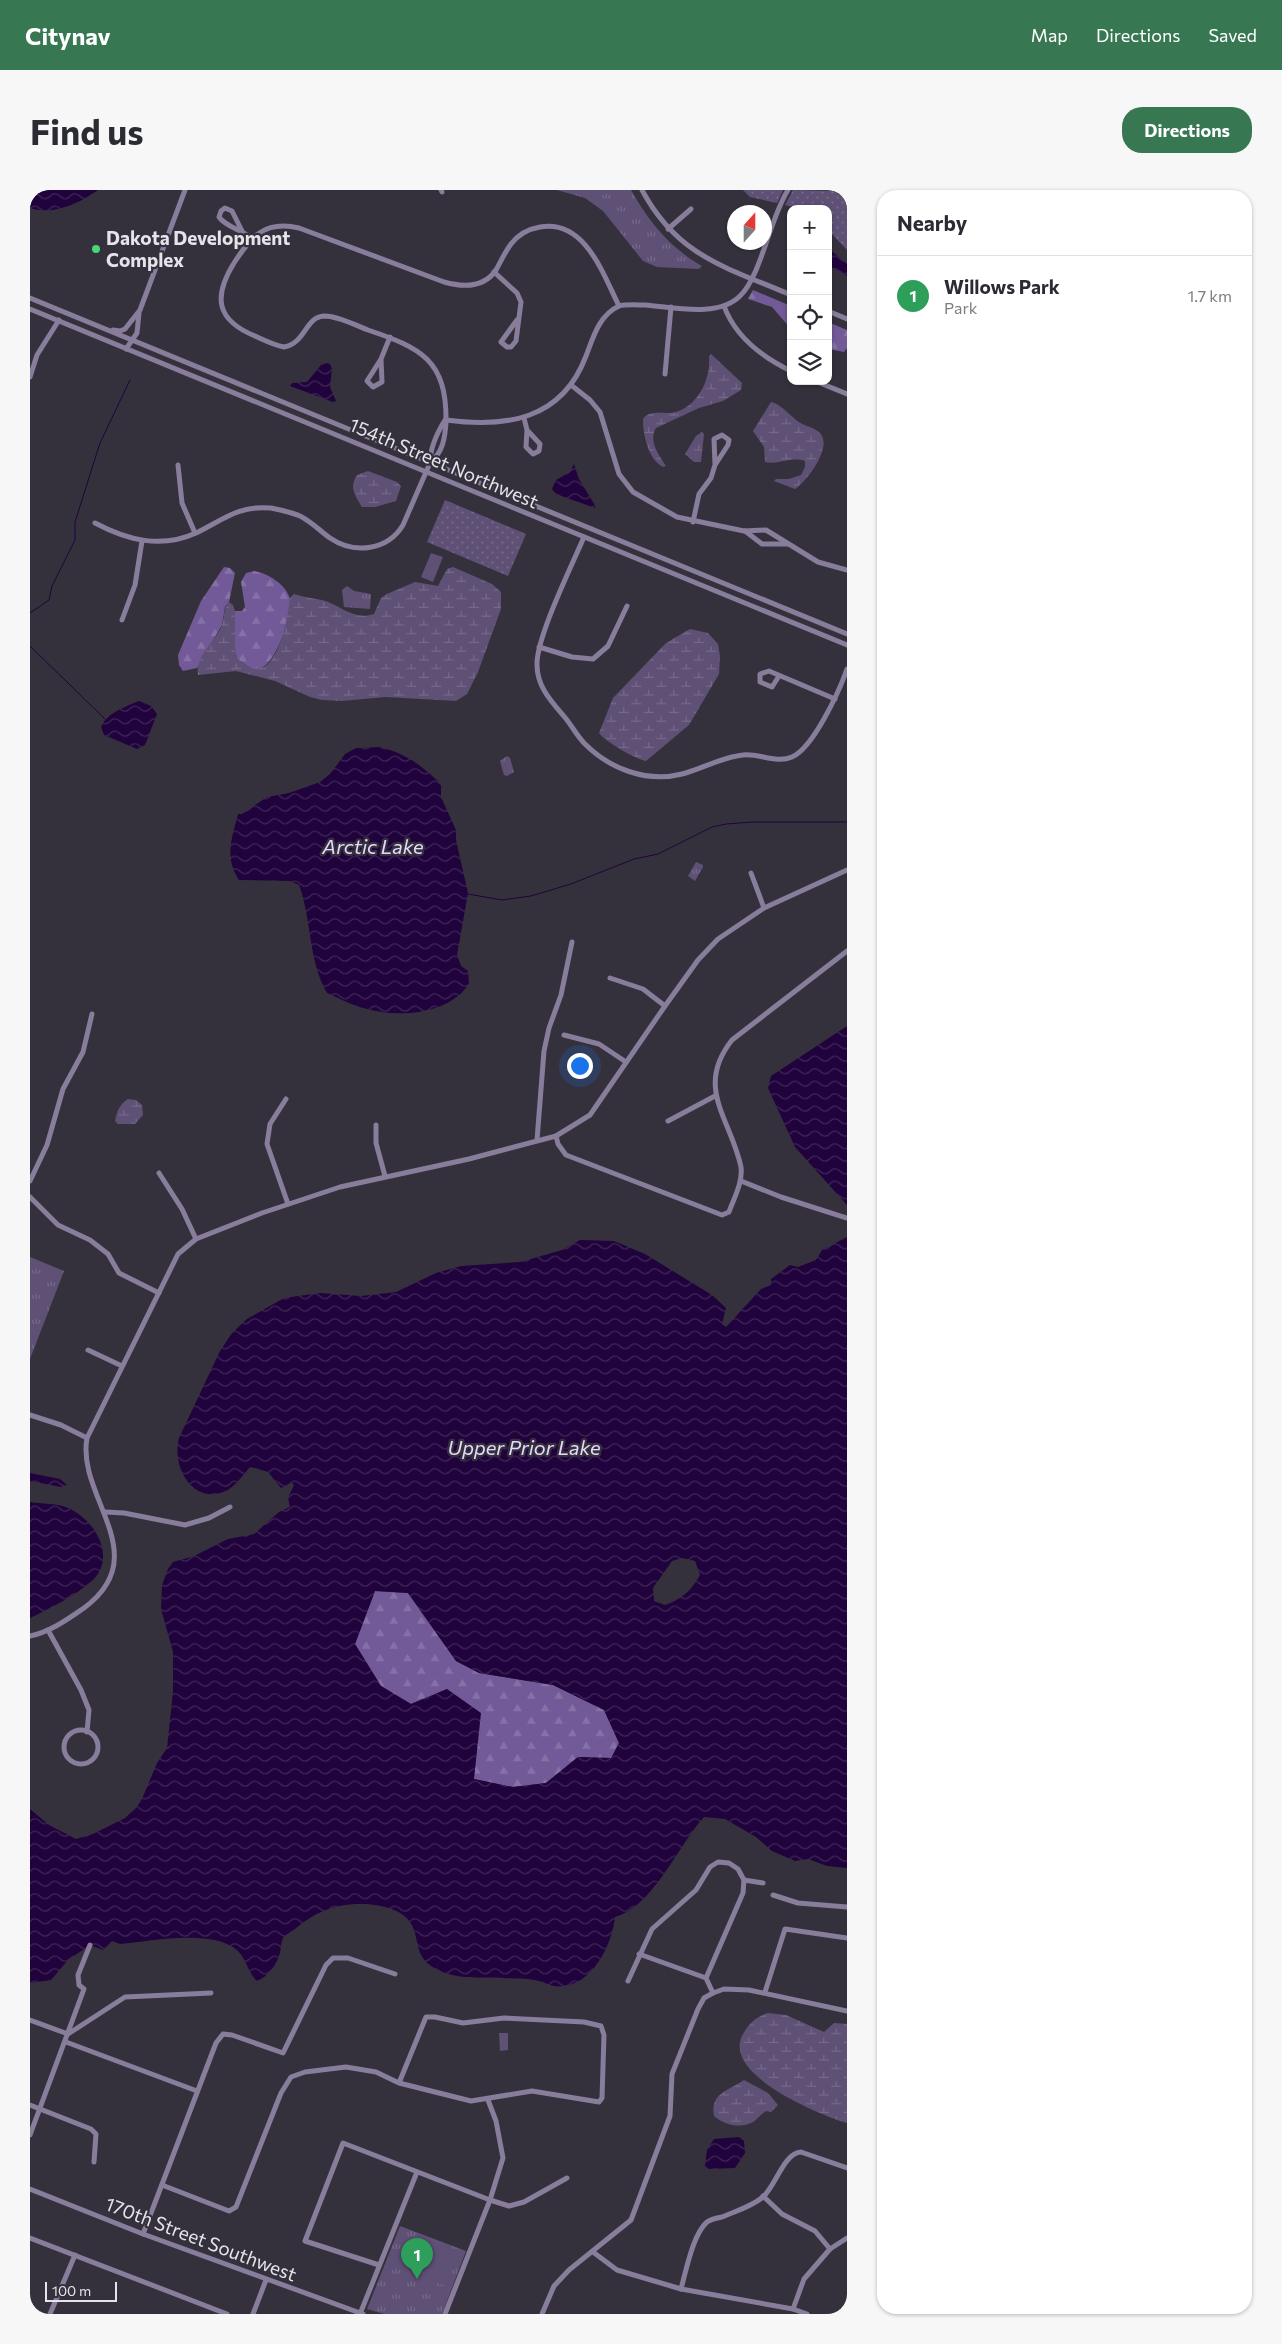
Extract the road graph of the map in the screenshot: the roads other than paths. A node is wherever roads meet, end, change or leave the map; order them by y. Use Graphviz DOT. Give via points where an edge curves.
graph roads {
  1 [pos="185,190"];
  2 [pos="642,190"];
  3 [pos="788,190"];
  4 [pos="691,209"];
  5 [pos="668,230"];
  6 [pos="242,231"];
  7 [pos="252,238"];
  8 [pos="494,272"];
  9 [pos="752,278"];
  10 [pos="787,293"];
  11 [pos="30,298"];
  12 [pos="619,306"];
  13 [pos="724,306"];
  14 [pos="671,307"];
  15 [pos="30,309"];
  16 [pos="140,310"];
  17 [pos="832,313"];
  18 [pos="847,319"];
  19 [pos="59,320"];
  20 [pos="518,320"];
  21 [pos="107,330"];
  22 [pos="390,337"];
  23 [pos="132,340"];
  24 [pos="126,349"];
  25 [pos="381,359"];
  26 [pos="787,369"];
  27 [pos="665,374"];
  28 [pos="30,377"];
  29 [pos="571,385"];
  30 [pos="825,385"];
  31 [pos="847,394"];
  32 [pos="524,418"];
  33 [pos="446,420"];
  34 [pos="527,430"];
  35 [pos="430,463"];
  36 [pos="178,465"];
  37 [pos="715,465"];
  38 [pos="426,472"];
  39 [pos="693,522"];
  40 [pos="95,523"];
  41 [pos="744,531"];
  42 [pos="195,533"];
  43 [pos="584,537"];
  44 [pos="142,541"];
  45 [pos="787,544"];
  46 [pos="847,570"];
  47 [pos="627,606"];
  48 [pos="122,620"];
  49 [pos="847,634"];
  50 [pos="847,646"];
  51 [pos="539,647"];
  52 [pos="847,670"];
  53 [pos="778,676"];
  54 [pos="844,686"];
  55 [pos="835,699"];
  56 [pos="847,870"];
  57 [pos="751,874"];
  58 [pos="764,908"];
  59 [pos="572,942"];
  60 [pos="847,952"];
  61 [pos="610,978"];
  62 [pos="665,1006"];
  63 [pos="92,1014"];
  64 [pos="564,1035"];
  65 [pos="626,1062"];
  66 [pos="715,1096"];
  67 [pos="286,1098"];
  68 [pos="668,1121"];
  69 [pos="376,1125"];
  70 [pos="556,1136"];
  71 [pos="537,1140"];
  72 [pos="159,1173"];
  73 [pos="385,1176"];
  74 [pos="30,1181"];
  75 [pos="741,1181"];
  76 [pos="30,1197"];
  77 [pos="288,1204"];
  78 [pos="847,1218"];
  79 [pos="196,1239"];
  80 [pos="158,1294"];
  81 [pos="88,1350"];
  82 [pos="122,1366"];
  83 [pos="30,1415"];
  84 [pos="87,1438"];
  85 [pos="230,1507"];
  86 [pos="105,1512"];
  87 [pos="48,1630"];
  88 [pos="30,1636"];
  89 [pos="87,1732"];
  90 [pos="744,1880"];
  91 [pos="763,1883"];
  92 [pos="774,1895"];
  93 [pos="847,1907"];
  94 [pos="847,1938"];
  95 [pos="90,1945"];
  96 [pos="639,1954"];
  97 [pos="396,1974"];
  98 [pos="706,1978"];
  99 [pos="628,1981"];
  100 [pos="765,1992"];
  101 [pos="211,1993"];
  102 [pos="713,1993"];
  103 [pos="847,2010"];
  104 [pos="30,2020"];
  105 [pos="68,2034"];
  106 [pos="66,2042"];
  107 [pos="399,2083"];
  108 [pos="197,2091"];
  109 [pos="488,2100"];
  110 [pos="30,2105"];
  111 [pos="40,2109"];
  112 [pos="30,2135"];
  113 [pos="94,2162"];
  114 [pos="847,2168"];
  115 [pos="417,2172"];
  116 [pos="567,2178"];
  117 [pos="162,2185"];
  118 [pos="30,2189"];
  119 [pos="763,2196"];
  120 [pos="490,2200"];
  121 [pos="143,2234"];
  122 [pos="30,2238"];
  123 [pos="847,2238"];
  124 [pos="830,2249"];
  125 [pos="593,2252"];
  126 [pos="75,2254"];
  127 [pos="379,2265"];
  128 [pos="266,2280"];
  129 [pos="681,2289"];
  130 [pos="793,2309"];
  131 [pos="50,2314"];
  132 [pos="227,2314"];
  133 [pos="253,2314"];
  134 [pos="361,2314"];
  135 [pos="445,2314"];
  136 [pos="542,2314"];
  137 [pos="807,2314"];
  1 -- 16 [label="street"];
  2 -- 5 [label="street"];
  3 -- 9 [label="street" via="775,215"];
  4 -- 5 [label="street"];
  5 -- 9 [label="street" via="706,259"];
  6 -- 6 [label="street" via="232,211 228,208 221,211 219,217 223,222"];
  6 -- 7 [label="street"];
  7 -- 8 [label="street" via="270,227 299,228 456,286 480,282"];
  7 -- 22 [label="street" via="224,279 221,290 225,315 238,328 284,347 298,342 310,323 322,316"];
  8 -- 12 [label="street" via="510,244 526,231 545,226 563,228 585,244"];
  8 -- 20 [label="street" via="517,292 521,310"];
  9 -- 10 [label="street"];
  9 -- 13 [label="street" via="740,296"];
  11 -- 21 [label="street, 154th Street Northwest"];
  12 -- 14 [label="street"];
  12 -- 29 [label="street" via="599,324"];
  13 -- 14 [label="street"];
  13 -- 26 [label="street" via="733,325 746,340"];
  14 -- 27 [label="street"];
  15 -- 19 [label="street, 154th Street Northwest"];
  16 -- 21 [label="street" via="125,328"];
  16 -- 23 [label="street" via="137,333"];
  17 -- 18 [label="street"];
  19 -- 24 [label="street, 154th Street Northwest"];
  19 -- 28 [label="street" via="37,355"];
  20 -- 20 [label="street" via="502,338 501,342 507,347 516,341"];
  21 -- 23 [label="street, 154th Street Northwest"];
  22 -- 25 [label="street"];
  22 -- 33 [label="street" via="412,346 434,368 445,395"];
  23 -- 24 [label="street"];
  23 -- 35 [label="street, 154th Street Northwest"];
  24 -- 38 [label="street, 154th Street Northwest"];
  25 -- 25 [label="street" via="367,377 366,381 373,387 382,382"];
  29 -- 32 [label="street" via="545,408"];
  29 -- 39 [label="street" via="600,412 614,462 624,483 666,512"];
  30 -- 31 [label="street"];
  32 -- 33 [label="street" via="500,423"];
  32 -- 34 [label="street"];
  33 -- 35 [label="street" via="430,452"];
  33 -- 35 [label="street" via="445,439 439,456"];
  35 -- 38 [label="street"];
  35 -- 49 [label="street, 154th Street Northwest"];
  36 -- 42 [label="street" via="182,502"];
  37 -- 37 [label="street" via="728,445 729,440 722,435 714,439"];
  37 -- 39 [label="street" via="712,478 699,494"];
  38 -- 42 [label="street" via="398,534 370,548 349,547 299,516 262,508 232,513"];
  38 -- 43 [label="street, 154th Street Northwest"];
  39 -- 41 [label="street"];
  40 -- 44 [label="street" via="111,532"];
  41 -- 45 [label="street" via="762,544"];
  41 -- 45 [label="street" via="766,530"];
  42 -- 44 [label="street" via="167,542"];
  43 -- 50 [label="street, 154th Street Northwest"];
  43 -- 51 [label="street"];
  44 -- 48 [label="street" via="135,585"];
  45 -- 46 [label="street" via="818,562"];
  47 -- 51 [label="street" via="608,646 593,659 572,657"];
  51 -- 55 [label="street" via="538,675 544,691 584,743 618,768 640,774 660,777 681,774 744,754 770,759 791,758 809,745"];
  52 -- 54 [label="street"];
  53 -- 55 [label="street"];
  54 -- 55 [label="street"];
  56 -- 58 [label="street"];
  57 -- 58 [label="street"];
  58 -- 62 [label="street" via="718,939 698,960"];
  59 -- 71 [label="street" via="561,995 544,1051"];
  60 -- 66 [label="street" via="732,1040 720,1054"];
  61 -- 62 [label="street" via="643,989"];
  62 -- 65 [label="street"];
  63 -- 74 [label="street" via="83,1052 63,1089 47,1145"];
  64 -- 65 [label="street" via="599,1044"];
  65 -- 70 [label="street" via="590,1115"];
  66 -- 68 [label="street"];
  66 -- 75 [label="street" via="741,1168"];
  67 -- 77 [label="street" via="270,1124 267,1144"];
  69 -- 73 [label="street" via="376,1143"];
  70 -- 71 [label="street"];
  70 -- 75 [label="street" via="566,1155 722,1215 729,1212"];
  71 -- 73 [label="street" via="469,1159"];
  72 -- 79 [label="street" via="182,1208"];
  73 -- 77 [label="street"];
  75 -- 78 [label="street"];
  76 -- 80 [label="street" via="58,1224 90,1240 108,1254 119,1273"];
  77 -- 79 [label="street"];
  79 -- 80 [label="street" via="178,1254"];
  80 -- 82 [label="street"];
  81 -- 82 [label="street"];
  82 -- 84 [label="street"];
  83 -- 84 [label="street"];
  84 -- 86 [label="street" via="87,1463"];
  85 -- 86 [label="street" via="210,1518 185,1525"];
  86 -- 87 [label="street" via="115,1556 108,1580 93,1601"];
  87 -- 88 [label="street"];
  87 -- 89 [label="street" via="89,1710"];
  89 -- 89 [label="street" via="72,1733 66,1741 66,1755 76,1763 89,1762 98,1751 97,1741"];
  90 -- 91 [label="street"];
  90 -- 96 [label="street" via="738,1869 729,1863 718,1862 710,1868 696,1890 652,1929"];
  90 -- 98 [label="street" via="743,1893"];
  92 -- 93 [label="street" via="798,1903"];
  94 -- 100 [label="street" via="785,1929"];
  95 -- 105 [label="street" via="78,1975 79,1985 84,1989"];
  96 -- 98 [label="street"];
  96 -- 99 [label="street"];
  97 -- 108 [label="street" via="348,1958 333,1958 326,1965 283,2053 223,2034 216,2043"];
  98 -- 102 [label="street"];
  100 -- 102 [label="street" via="733,1989"];
  100 -- 103 [label="street"];
  101 -- 105 [label="street" via="125,1997"];
  102 -- 125 [label="street" via="704,1998 698,2009 672,2074 670,2116 631,2220"];
  104 -- 105 [label="street"];
  105 -- 106 [label="street"];
  106 -- 108 [label="street"];
  106 -- 111 [label="street"];
  107 -- 109 [label="street" via="471,2101"];
  107 -- 109 [label="street" via="426,2017 463,2024 504,2018 584,2022 601,2026 604,2035 602,2098 599,2102 532,2091"];
  107 -- 117 [label="street" via="376,2072 346,2067 291,2077 281,2093 236,2207 229,2211"];
  108 -- 117 [label="street"];
  109 -- 120 [label="street" via="503,2158"];
  110 -- 111 [label="street"];
  111 -- 112 [label="street"];
  111 -- 113 [label="street" via="91,2129 96,2134"];
  114 -- 119 [label="street" via="816,2156 795,2153 788,2158 778,2179"];
  115 -- 120 [label="street"];
  115 -- 127 [label="street"];
  115 -- 127 [label="street" via="343,2143 305,2241"];
  116 -- 120 [label="street" via="524,2202 509,2206"];
  117 -- 121 [label="street"];
  118 -- 121 [label="street, 170th Street Southwest"];
  119 -- 124 [label="street" via="782,2214 815,2231"];
  119 -- 129 [label="street" via="746,2208 708,2222 697,2237"];
  120 -- 135 [label="street"];
  121 -- 128 [label="street, 170th Street Southwest"];
  122 -- 126 [label="street"];
  123 -- 124 [label="street"];
  124 -- 130 [label="street" via="804,2279"];
  125 -- 129 [label="street" via="617,2270"];
  125 -- 136 [label="street" via="554,2286"];
  126 -- 131 [label="street"];
  126 -- 132 [label="street"];
  127 -- 134 [label="street"];
  128 -- 133 [label="street"];
  128 -- 134 [label="street, 170th Street Southwest"];
  129 -- 130 [label="street"];
  130 -- 137 [label="street"];
}
